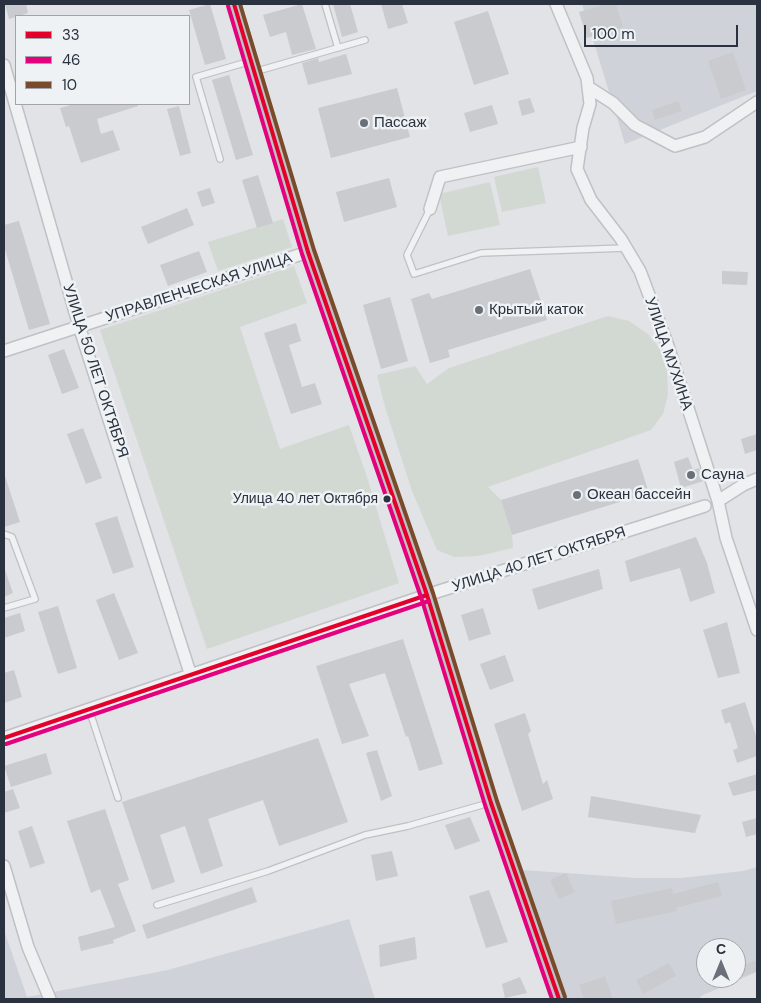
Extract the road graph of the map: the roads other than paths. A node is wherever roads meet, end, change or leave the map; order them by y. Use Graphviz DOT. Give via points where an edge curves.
graph roads {
  1 [pos="234,4"];
  2 [pos="325,4"];
  3 [pos="556,4"];
  4 [pos="365,40"];
  5 [pos="338,48"];
  6 [pos="4,65"];
  7 [pos="253,66"];
  8 [pos="588,87"];
  9 [pos="757,102"];
  10 [pos="15,103"];
  11 [pos="15,105"];
  12 [pos="581,146"];
  13 [pos="220,159"];
  14 [pos="430,209"];
  15 [pos="626,248"];
  16 [pos="308,252"];
  17 [pos="79,326"];
  18 [pos="4,352"];
  19 [pos="757,479"];
  20 [pos="718,501"];
  21 [pos="705,506"];
  22 [pos="4,534"];
  23 [pos="427,596"];
  24 [pos="4,608"];
  25 [pos="757,630"];
  26 [pos="192,676"];
  27 [pos="89,709"];
  28 [pos="4,738"];
  29 [pos="118,798"];
  30 [pos="491,803"];
  31 [pos="4,866"];
  32 [pos="157,905"];
  33 [pos="50,999"];
  34 [pos="559,999"];
  1 -- 7 [label="main road"];
  2 -- 5 [label="lane"];
  3 -- 8 [label="street, УЛИЦА МУХИНА"];
  4 -- 5 [label="lane"];
  5 -- 7 [label="lane"];
  6 -- 10 [label="street, УЛИЦА 50 ЛЕТ ОКТЯБРЯ"];
  7 -- 13 [label="lane" via="196,77"];
  7 -- 16 [label="main road"];
  8 -- 9 [label="street" via="635,125 675,146 705,137"];
  8 -- 12 [label="street, УЛИЦА МУХИНА" via="590,104"];
  11 -- 17 [label="street, УЛИЦА 50 ЛЕТ ОКТЯБРЯ"];
  12 -- 14 [label="street" via="440,178"];
  12 -- 15 [label="street, УЛИЦА МУХИНА" via="577,169 587,192"];
  14 -- 15 [label="lane" via="407,255 414,274 481,253"];
  15 -- 20 [label="street, УЛИЦА МУХИНА" via="640,271"];
  16 -- 17 [label="street, УПРАВЛЕНЧЕСКАЯ УЛИЦА"];
  16 -- 23 [label="main road"];
  17 -- 18 [label="street, УПРАВЛЕНЧЕСКАЯ УЛИЦА"];
  17 -- 26 [label="street, УЛИЦА 50 ЛЕТ ОКТЯБРЯ"];
  19 -- 20 [label="street"];
  20 -- 25 [label="street, УЛИЦА МУХИНА" via="726,538"];
  21 -- 23 [label="street, УЛИЦА 40 ЛЕТ ОКТЯБРЯ"];
  22 -- 24 [label="lane" via="12,537 35,599"];
  23 -- 26 [label="street, УЛИЦА 40 ЛЕТ ОКТЯБРЯ"];
  23 -- 30 [label="main road"];
  26 -- 27 [label="street, УЛИЦА 40 ЛЕТ ОКТЯБРЯ"];
  27 -- 28 [label="street, УЛИЦА 40 ЛЕТ ОКТЯБРЯ"];
  27 -- 29 [label="lane"];
  30 -- 32 [label="lane" via="365,835 268,871"];
  30 -- 34 [label="main road"];
  31 -- 33 [label="street" via="28,947"];
}
